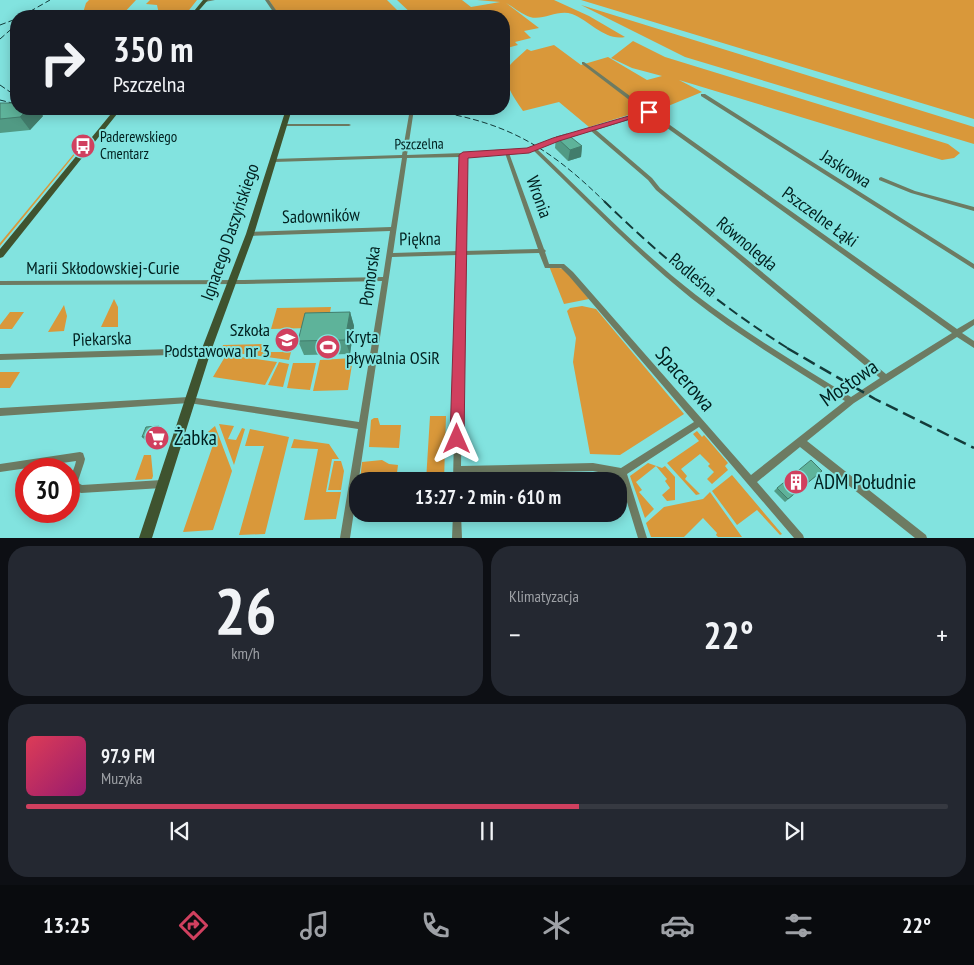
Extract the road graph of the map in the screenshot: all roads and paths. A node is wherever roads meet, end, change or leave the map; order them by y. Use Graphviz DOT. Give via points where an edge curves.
graph roads {
  1 [pos="213,0"];
  2 [pos="205,1"];
  3 [pos="583,63"];
  4 [pos="703,95"];
  5 [pos="649,112"];
  6 [pos="113,115"];
  7 [pos="288,115"];
  8 [pos="411,115"];
  9 [pos="285,125"];
  10 [pos="349,125"];
  11 [pos="592,129"];
  12 [pos="535,149"];
  13 [pos="507,152"];
  14 [pos="463,155"];
  15 [pos="403,156"];
  16 [pos="274,160"];
  17 [pos="881,179"];
  18 [pos="974,209"];
  19 [pos="392,229"];
  20 [pos="250,234"];
  21 [pos="542,251"];
  22 [pos="461,253"];
  23 [pos="0,255"];
  24 [pos="389,255"];
  25 [pos="974,266"];
  26 [pos="385,279"];
  27 [pos="233,282"];
  28 [pos="0,283"];
  29 [pos="974,322"];
  30 [pos="956,332"];
  31 [pos="974,345"];
  32 [pos="206,351"];
  33 [pos="0,357"];
  34 [pos="885,378"];
  35 [pos="189,400"];
  36 [pos="851,401"];
  37 [pos="0,412"];
  38 [pos="699,422"];
  39 [pos="363,426"];
  40 [pos="801,442"];
  41 [pos="0,468"];
  42 [pos="457,470"];
  43 [pos="622,472"];
  44 [pos="751,481"];
  45 [pos="162,484"];
  46 [pos="627,488"];
  47 [pos="457,522"];
  48 [pos="145,538"];
  49 [pos="345,538"];
  50 [pos="457,538"];
  51 [pos="643,538"];
  52 [pos="800,538"];
  53 [pos="923,538"];
  1 -- 2 [label="street"];
  3 -- 5 [label="street, Pszczelne Łąki"];
  4 -- 25 [label="street, Jaskrowa"];
  5 -- 11 [label="street, Pszczelna"];
  5 -- 30 [label="street, Pszczelne Łąki"];
  6 -- 23 [label="street"];
  7 -- 9 [label="street, Ignacego Daszyńskiego"];
  8 -- 15 [label="street, Pomorska"];
  9 -- 10 [label="street"];
  9 -- 16 [label="street, Ignacego Daszyńskiego"];
  11 -- 12 [label="street, Pszczelna"];
  11 -- 34 [label="street, Równoległa" via="658,189"];
  12 -- 13 [label="street, Pszczelna"];
  12 -- 36 [label="street, Podleśna" via="693,295 759,343"];
  13 -- 14 [label="street, Pszczelna"];
  13 -- 21 [label="street, Wronia"];
  14 -- 15 [label="street, Pszczelna"];
  14 -- 22 [label="street"];
  15 -- 16 [label="street, Pszczelna"];
  15 -- 19 [label="street, Pomorska"];
  16 -- 20 [label="street, Ignacego Daszyńskiego"];
  17 -- 18 [label="street" via="913,192"];
  19 -- 20 [label="street, Sadowników"];
  19 -- 24 [label="street, Pomorska"];
  20 -- 27 [label="street, Ignacego Daszyńskiego"];
  21 -- 22 [label="street, Piękna"];
  21 -- 38 [label="street, Spacerowa" via="547,266 566,269"];
  22 -- 24 [label="street, Piękna"];
  22 -- 42 [label="street"];
  24 -- 26 [label="street, Pomorska"];
  26 -- 27 [label="street, Marii Skłodowskiej-Curie"];
  26 -- 39 [label="street, Pomorska"];
  27 -- 28 [label="street, Marii Skłodowskiej-Curie"];
  27 -- 32 [label="street, Ignacego Daszyńskiego"];
  29 -- 30 [label="street, Mostowa"];
  30 -- 31 [label="street, Pszczelne Łąki"];
  30 -- 34 [label="street, Mostowa"];
  32 -- 33 [label="street, Piekarska"];
  32 -- 35 [label="street, Ignacego Daszyńskiego"];
  34 -- 36 [label="street, Mostowa"];
  35 -- 37 [label="street"];
  35 -- 39 [label="street"];
  35 -- 45 [label="street, Ignacego Daszyńskiego"];
  36 -- 40 [label="street, Mostowa"];
  38 -- 43 [label="street"];
  38 -- 44 [label="street, Spacerowa"];
  39 -- 49 [label="street, Pomorska"];
  40 -- 44 [label="street, Mostowa"];
  40 -- 53 [label="street"];
  41 -- 45 [label="street" via="80,456 74,486 81,489"];
  42 -- 43 [label="street" via="593,467"];
  44 -- 52 [label="street, Spacerowa"];
  45 -- 48 [label="street, Ignacego Daszyńskiego"];
  46 -- 51 [label="street"];
  47 -- 50 [label="street"];
}
